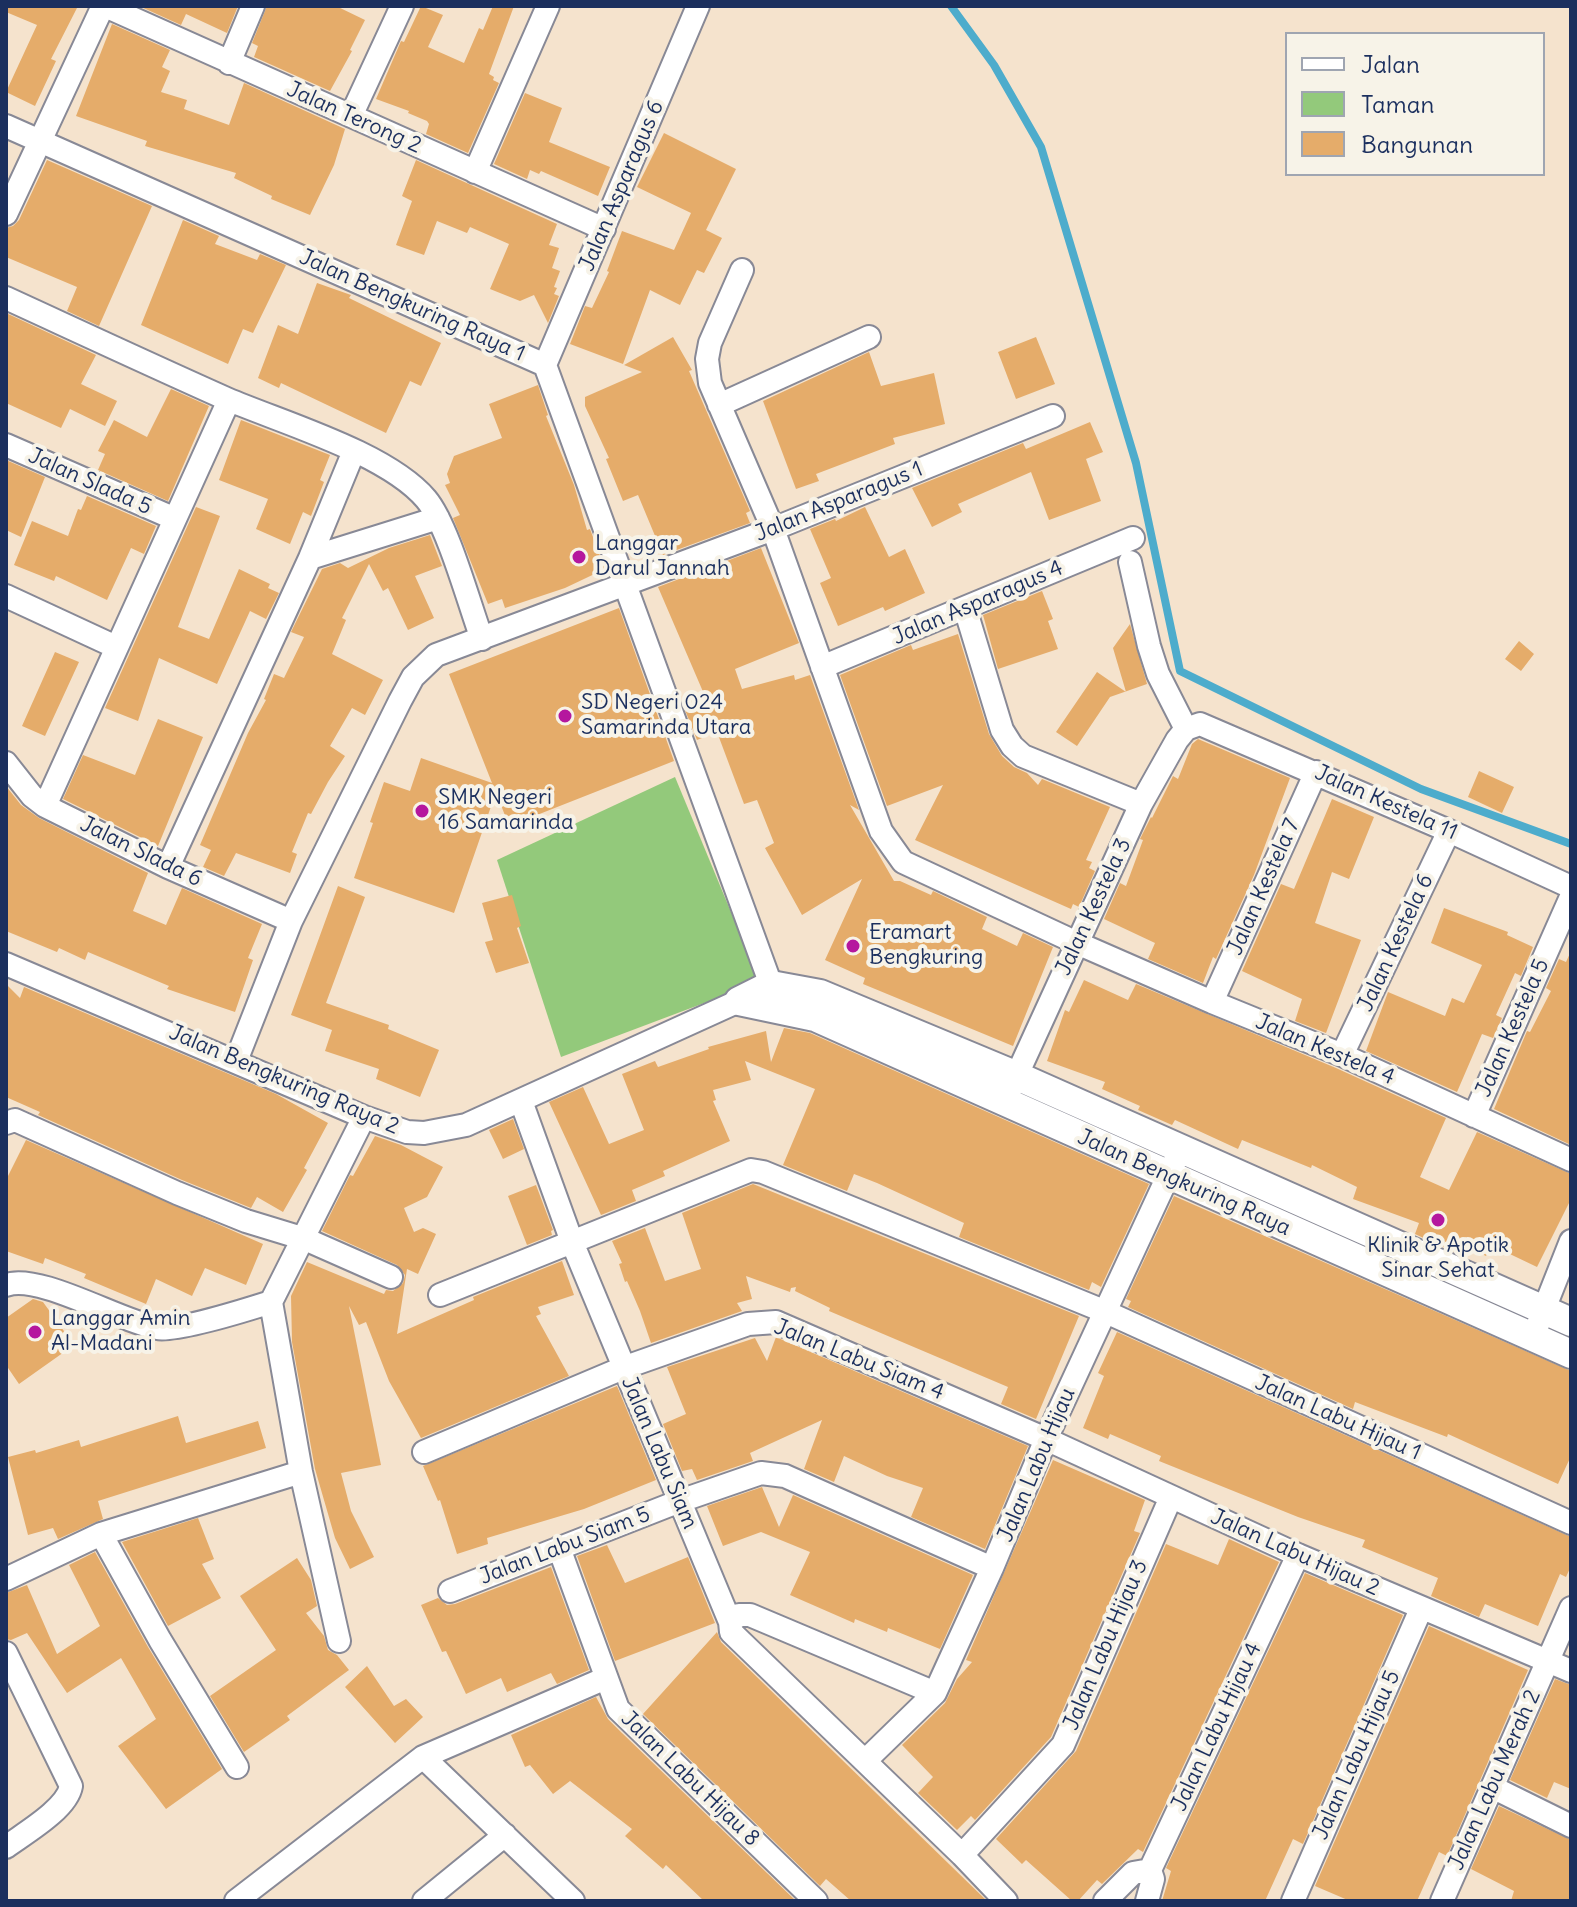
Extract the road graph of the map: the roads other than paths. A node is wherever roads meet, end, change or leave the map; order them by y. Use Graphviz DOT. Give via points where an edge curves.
graph roads {
  1 [pos="104,6"];
  2 [pos="253,6"];
  3 [pos="402,6"];
  4 [pos="548,6"];
  5 [pos="698,6"];
  6 [pos="229,63"];
  7 [pos="351,116"];
  8 [pos="6,126"];
  9 [pos="40,139"];
  10 [pos="475,172"];
  11 [pos="6,214"];
  12 [pos="604,229"];
  13 [pos="742,270"];
  14 [pos="6,298"];
  15 [pos="869,337"];
  16 [pos="545,365"];
  17 [pos="229,400"];
  18 [pos="719,405"];
  19 [pos="1053,416"];
  20 [pos="6,445"];
  21 [pos="354,451"];
  22 [pos="173,518"];
  23 [pos="438,518"];
  24 [pos="773,529"];
  25 [pos="1133,538"];
  26 [pos="310,558"];
  27 [pos="1130,562"];
  28 [pos="624,585"];
  29 [pos="6,596"];
  30 [pos="965,608"];
  31 [pos="482,639"];
  32 [pos="116,647"];
  33 [pos="822,667"];
  34 [pos="1193,726"];
  35 [pos="6,763"];
  36 [pos="1316,772"];
  37 [pos="1141,804"];
  38 [pos="45,806"];
  39 [pos="1449,831"];
  40 [pos="168,867"];
  41 [pos="1571,887"];
  42 [pos="1571,897"];
  43 [pos="291,921"];
  44 [pos="1077,943"];
  45 [pos="6,964"];
  46 [pos="786,998"];
  47 [pos="739,1001"];
  48 [pos="1212,1002"];
  49 [pos="1342,1055"];
  50 [pos="236,1061"];
  51 [pos="1017,1076"];
  52 [pos="521,1101"];
  53 [pos="1004,1103"];
  54 [pos="1474,1116"];
  55 [pos="364,1117"];
  56 [pos="6,1123"];
  57 [pos="1181,1149"];
  58 [pos="1571,1160"];
  59 [pos="1168,1177"];
  60 [pos="305,1239"];
  61 [pos="1571,1241"];
  62 [pos="572,1242"];
  63 [pos="391,1277"];
  64 [pos="6,1285"];
  65 [pos="440,1295"];
  66 [pos="271,1302"];
  67 [pos="1543,1309"];
  68 [pos="1106,1312"];
  69 [pos="1571,1322"];
  70 [pos="1533,1337"];
  71 [pos="1571,1354"];
  72 [pos="623,1368"];
  73 [pos="1046,1439"];
  74 [pos="424,1452"];
  75 [pos="301,1472"];
  76 [pos="1171,1497"];
  77 [pos="680,1501"];
  78 [pos="1571,1523"];
  79 [pos="101,1534"];
  80 [pos="559,1548"];
  81 [pos="1298,1555"];
  82 [pos="992,1568"];
  83 [pos="6,1579"];
  84 [pos="450,1591"];
  85 [pos="1571,1608"];
  86 [pos="1421,1609"];
  87 [pos="730,1622"];
  88 [pos="339,1641"];
  89 [pos="6,1653"];
  90 [pos="1547,1660"];
  91 [pos="1571,1671"];
  92 [pos="606,1678"];
  93 [pos="935,1693"];
  94 [pos="423,1757"];
  95 [pos="865,1761"];
  96 [pos="237,1767"];
  97 [pos="1492,1787"];
  98 [pos="1571,1826"];
  99 [pos="505,1835"];
  100 [pos="6,1847"];
  101 [pos="962,1855"];
  102 [pos="1150,1870"];
  103 [pos="236,1901"];
  104 [pos="424,1901"];
  105 [pos="573,1901"];
  106 [pos="816,1901"];
  107 [pos="1006,1901"];
  108 [pos="1105,1901"];
  109 [pos="1147,1901"];
  110 [pos="1293,1901"];
  111 [pos="1442,1901"];
  1 -- 6 [label="street, Jalan Terong 2"];
  1 -- 9 [label="street"];
  2 -- 6 [label="street"];
  3 -- 7 [label="street"];
  4 -- 10 [label="street"];
  5 -- 12 [label="street, Jalan Asparagus 6"];
  6 -- 7 [label="street, Jalan Terong 2"];
  7 -- 10 [label="street, Jalan Terong 2"];
  8 -- 9 [label="street, Jalan Bengkuring Raya 1"];
  9 -- 11 [label="street"];
  9 -- 16 [label="street, Jalan Bengkuring Raya 1"];
  10 -- 12 [label="street, Jalan Terong 2"];
  12 -- 16 [label="street, Jalan Asparagus 6"];
  13 -- 18 [label="street, Jalan Kestela 4" via="707,359"];
  14 -- 17 [label="street"];
  15 -- 18 [label="street"];
  16 -- 28 [label="street, Jalan Bengkuring Raya 1"];
  17 -- 21 [label="street"];
  17 -- 22 [label="street"];
  18 -- 24 [label="street, Jalan Kestela 4"];
  19 -- 24 [label="street, Jalan Asparagus 1"];
  20 -- 22 [label="street, Jalan Slada 5"];
  21 -- 23 [label="street" via="404,479"];
  21 -- 26 [label="street"];
  22 -- 32 [label="street"];
  23 -- 26 [label="street"];
  23 -- 31 [label="street"];
  24 -- 28 [label="street, Jalan Asparagus 1"];
  24 -- 33 [label="street, Jalan Kestela 4"];
  25 -- 30 [label="street, Jalan Asparagus 4"];
  26 -- 40 [label="street"];
  27 -- 34 [label="street" via="1158,674"];
  28 -- 31 [label="street, Jalan Asparagus 1"];
  28 -- 46 [label="street, Jalan Bengkuring Raya 1"];
  29 -- 32 [label="street"];
  30 -- 33 [label="street, Jalan Asparagus 4"];
  30 -- 37 [label="street" via="1002,730 1012,746 1023,756"];
  31 -- 43 [label="street, Jalan Asparagus 1" via="436,655 413,677"];
  32 -- 38 [label="street"];
  33 -- 44 [label="street, Jalan Kestela 4" via="881,831 903,862"];
  34 -- 36 [label="street, Jalan Kestela 11"];
  34 -- 37 [label="street, Jalan Kestela 3" via="1177,740"];
  35 -- 38 [label="street, Jalan Slada 6"];
  36 -- 39 [label="street, Jalan Kestela 11"];
  36 -- 48 [label="street, Jalan Kestela 7"];
  37 -- 44 [label="street, Jalan Kestela 3"];
  38 -- 40 [label="street, Jalan Slada 6"];
  39 -- 41 [label="street, Jalan Kestela 11"];
  39 -- 49 [label="street, Jalan Kestela 6"];
  40 -- 43 [label="street, Jalan Slada 6"];
  42 -- 54 [label="street, Jalan Kestela 5"];
  43 -- 50 [label="street, Jalan Asparagus 1"];
  44 -- 48 [label="street, Jalan Kestela 4"];
  44 -- 51 [label="street, Jalan Kestela 3"];
  45 -- 50 [label="street, Jalan Bengkuring Raya 2"];
  46 -- 47 [label="street, Jalan Bengkuring Raya 2"];
  46 -- 51 [label="street, Jalan Bengkuring Raya" via="820,994"];
  46 -- 53 [label="street, Jalan Bengkuring Raya" via="815,1017"];
  47 -- 52 [label="street, Jalan Bengkuring Raya 2"];
  48 -- 49 [label="street, Jalan Kestela 4"];
  49 -- 54 [label="street, Jalan Kestela 4"];
  50 -- 55 [label="street, Jalan Bengkuring Raya 2"];
  51 -- 53 [label="street, Jalan Kestela 3"];
  51 -- 57 [label="street, Jalan Bengkuring Raya"];
  52 -- 55 [label="street, Jalan Bengkuring Raya 2" via="466,1125 424,1133"];
  52 -- 62 [label="street, Jalan Labu Siam"];
  53 -- 59 [label="street, Jalan Bengkuring Raya"];
  54 -- 58 [label="street, Jalan Kestela 4"];
  55 -- 60 [label="street"];
  56 -- 60 [label="street" via="15,1120 177,1193"];
  57 -- 59 [label="street, Jalan Labu Hijau"];
  57 -- 67 [label="street, Jalan Bengkuring Raya"];
  59 -- 68 [label="street, Jalan Labu Hijau"];
  59 -- 70 [label="street, Jalan Bengkuring Raya"];
  60 -- 63 [label="street"];
  60 -- 66 [label="street"];
  61 -- 67 [label="street"];
  62 -- 65 [label="street, Jalan Labu Hijau 1"];
  62 -- 68 [label="street, Jalan Labu Hijau 1" via="751,1170"];
  62 -- 72 [label="street, Jalan Labu Siam"];
  64 -- 66 [label="street" via="19,1282 61,1293 160,1329"];
  66 -- 75 [label="street"];
  67 -- 69 [label="street, Jalan Bengkuring Raya"];
  67 -- 70 [label="street"];
  68 -- 73 [label="street, Jalan Labu Hijau"];
  68 -- 78 [label="street, Jalan Labu Hijau 1"];
  70 -- 71 [label="street, Jalan Bengkuring Raya"];
  72 -- 73 [label="street, Jalan Labu Siam 4" via="748,1324 776,1322"];
  72 -- 74 [label="street, Jalan Labu Siam 4"];
  72 -- 77 [label="street, Jalan Labu Siam"];
  73 -- 76 [label="street, Jalan Labu Hijau 2"];
  73 -- 82 [label="street, Jalan Labu Hijau"];
  75 -- 79 [label="street"];
  75 -- 88 [label="street"];
  76 -- 81 [label="street, Jalan Labu Hijau 2"];
  76 -- 101 [label="street, Jalan Labu Hijau 3" via="1063,1745"];
  77 -- 80 [label="street, Jalan Labu Siam 5"];
  77 -- 82 [label="street, Jalan Labu Siam 5" via="771,1472"];
  77 -- 87 [label="street, Jalan Labu Siam"];
  79 -- 83 [label="street"];
  79 -- 96 [label="street"];
  80 -- 84 [label="street, Jalan Labu Siam 5"];
  80 -- 92 [label="street, Jalan Labu Hijau 8"];
  81 -- 86 [label="street, Jalan Labu Hijau 2"];
  81 -- 102 [label="street, Jalan Labu Hijau 4"];
  82 -- 93 [label="street, Jalan Labu Hijau"];
  85 -- 90 [label="street, Jalan Labu Merah 2"];
  86 -- 90 [label="street, Jalan Labu Hijau 2"];
  86 -- 110 [label="street, Jalan Labu Hijau 5"];
  87 -- 93 [label="street" via="750,1615"];
  87 -- 95 [label="street, Jalan Labu Siam" via="737,1641"];
  89 -- 100 [label="street" via="71,1786 59,1807"];
  90 -- 91 [label="street, Jalan Labu Hijau 2"];
  90 -- 97 [label="street, Jalan Labu Merah 2"];
  92 -- 94 [label="street"];
  92 -- 106 [label="street, Jalan Labu Hijau 8" via="618,1709"];
  93 -- 95 [label="street, Jalan Labu Hijau"];
  94 -- 99 [label="street"];
  94 -- 103 [label="street"];
  95 -- 101 [label="street, Jalan Labu Siam"];
  97 -- 98 [label="street"];
  97 -- 111 [label="street, Jalan Labu Merah 2"];
  99 -- 104 [label="street"];
  99 -- 105 [label="street"];
  101 -- 107 [label="street, Jalan Labu Siam"];
  102 -- 108 [label="street" via="1133,1873"];
  102 -- 109 [label="street, Jalan Labu Hijau 4"];
}
